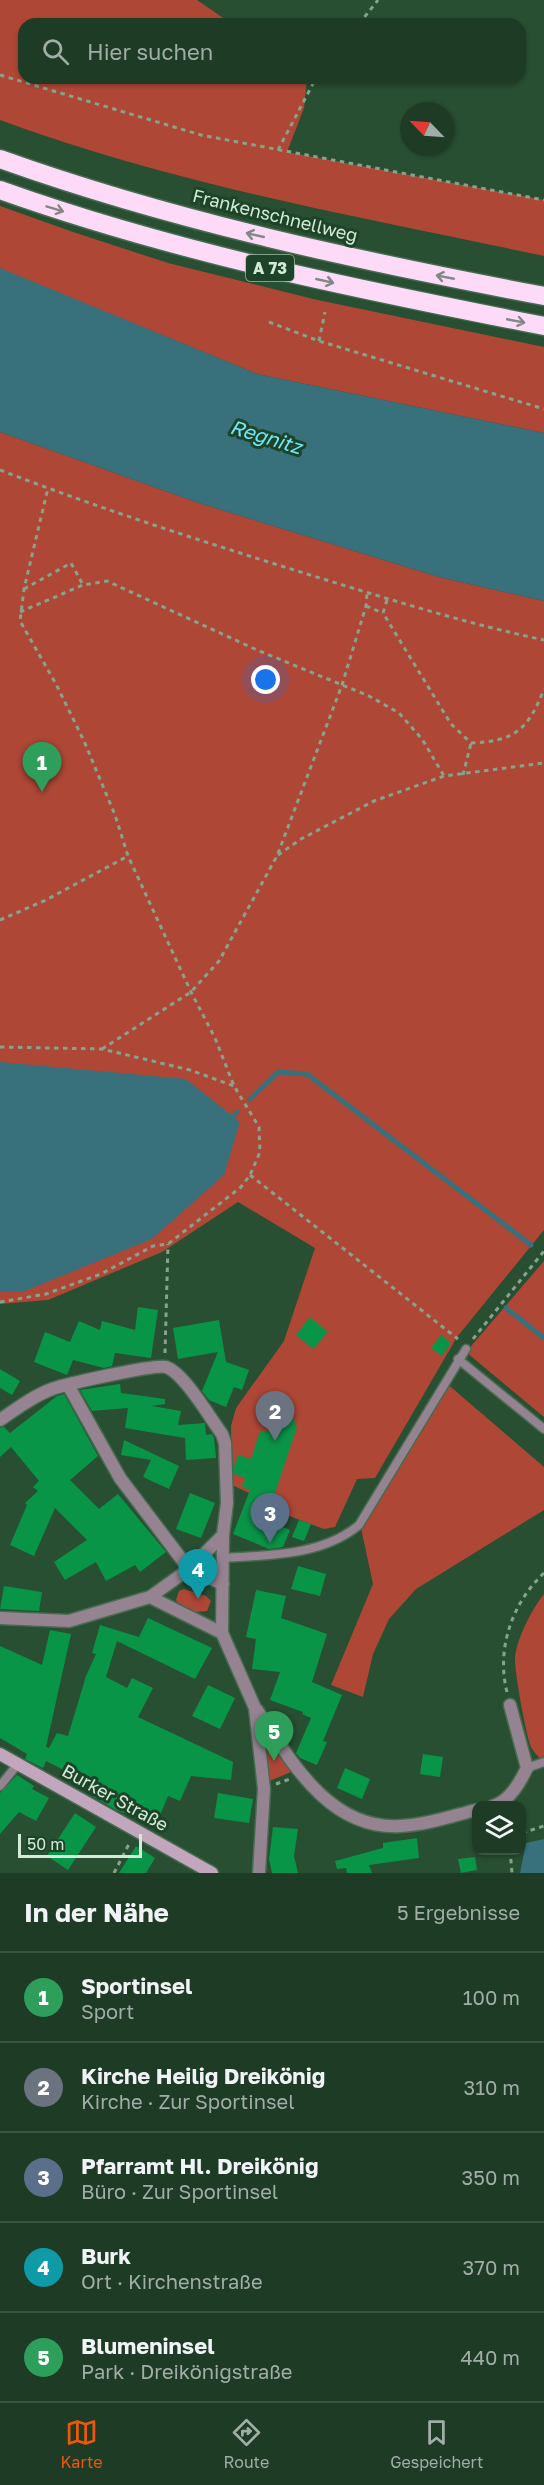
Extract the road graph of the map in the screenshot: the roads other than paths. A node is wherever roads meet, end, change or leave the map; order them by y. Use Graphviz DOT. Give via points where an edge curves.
graph roads {
  1 [pos="0,159"];
  2 [pos="0,190"];
  3 [pos="544,296"];
  4 [pos="544,326"];
  5 [pos="466,1349"];
  6 [pos="458,1359"];
  7 [pos="68,1385"];
  8 [pos="0,1420"];
  9 [pos="544,1430"];
  10 [pos="223,1535"];
  11 [pos="224,1558"];
  12 [pos="189,1569"];
  13 [pos="223,1584"];
  14 [pos="150,1597"];
  15 [pos="0,1618"];
  16 [pos="222,1633"];
  17 [pos="510,1705"];
  18 [pos="255,1708"];
  19 [pos="0,1754"];
  20 [pos="544,1762"];
  21 [pos="17,1765"];
  22 [pos="527,1768"];
  23 [pos="0,1786"];
  24 [pos="502,1801"];
  25 [pos="472,1811"];
  26 [pos="212,1873"];
  27 [pos="259,1873"];
  3 -- 1 [label="highway, Frankenschnellweg / A 73, one-way" via="412,271 235,230"];
  2 -- 4 [label="highway, A 73, one-way" via="225,257"];
  5 -- 6 [label="lane"];
  6 -- 9 [label="lane"];
  6 -- 11 [label="lane" via="359,1526 328,1544 281,1554"];
  7 -- 8 [label="street" via="26,1402"];
  7 -- 10 [label="street" via="165,1367 178,1375 225,1443 227,1503"];
  7 -- 12 [label="street" via="120,1478"];
  10 -- 11 [label="street"];
  10 -- 12 [label="street"];
  11 -- 13 [label="street"];
  12 -- 13 [label="street"];
  12 -- 14 [label="street"];
  13 -- 16 [label="street"];
  14 -- 15 [label="street" via="69,1621"];
  14 -- 16 [label="street"];
  16 -- 18 [label="street"];
  17 -- 22 [label="street"];
  18 -- 25 [label="street" via="301,1775 344,1812 374,1824 399,1826"];
  18 -- 27 [label="street" via="264,1789"];
  19 -- 21 [label="main road, Burker Straße"];
  20 -- 22 [label="lane"];
  21 -- 23 [label="lane"];
  21 -- 26 [label="main road, Burker Straße"];
  22 -- 24 [label="street" via="518,1786"];
}
